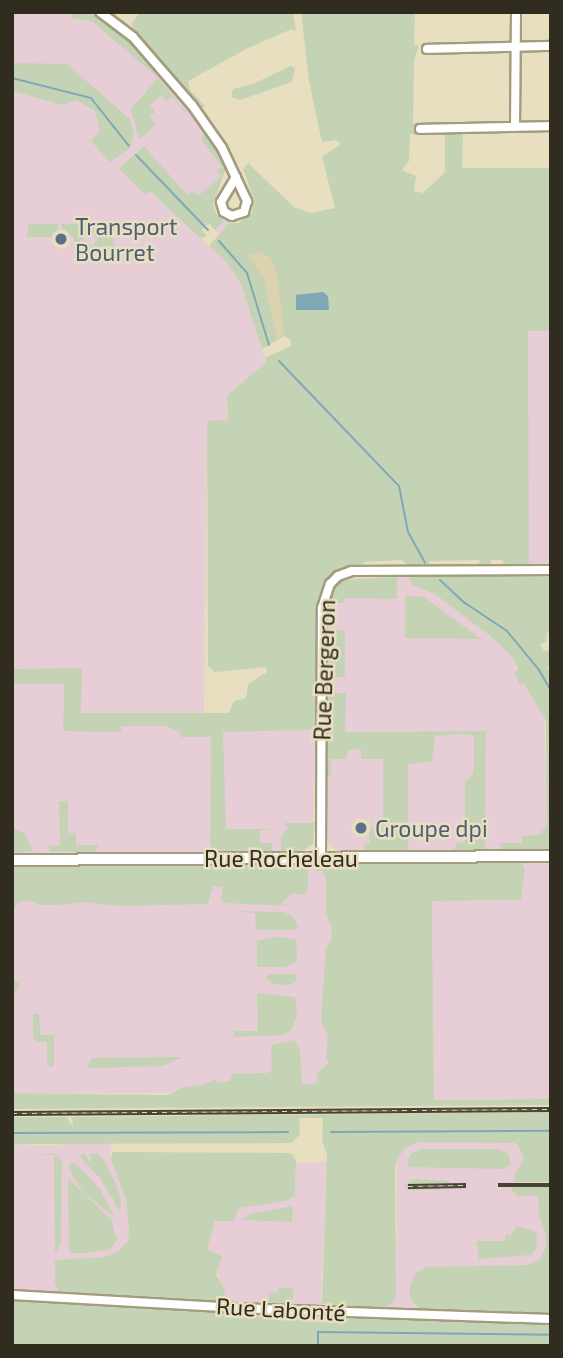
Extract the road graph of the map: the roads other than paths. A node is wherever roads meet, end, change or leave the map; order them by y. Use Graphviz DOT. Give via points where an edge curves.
graph roads {
  1 [pos="100,12"];
  2 [pos="516,12"];
  3 [pos="516,46"];
  4 [pos="551,46"];
  5 [pos="427,49"];
  6 [pos="551,126"];
  7 [pos="515,127"];
  8 [pos="420,129"];
  9 [pos="236,177"];
  10 [pos="551,570"];
  11 [pos="551,856"];
  12 [pos="321,857"];
  13 [pos="12,860"];
  14 [pos="12,1295"];
  15 [pos="551,1319"];
  1 -- 9 [label="street" via="128,32 192,105 229,158"];
  2 -- 3 [label="street"];
  3 -- 4 [label="street"];
  3 -- 5 [label="street"];
  3 -- 7 [label="street"];
  6 -- 7 [label="street"];
  7 -- 8 [label="street"];
  9 -- 9 [label="street" via="221,202 224,212 232,216 244,212 247,204"];
  10 -- 12 [label="street, Rue Bergeron" via="352,571 330,584 322,608"];
  11 -- 12 [label="street, Rue Rocheleau"];
  12 -- 13 [label="street, Rue Rocheleau"];
  14 -- 15 [label="street, Rue Labonté"];
}
